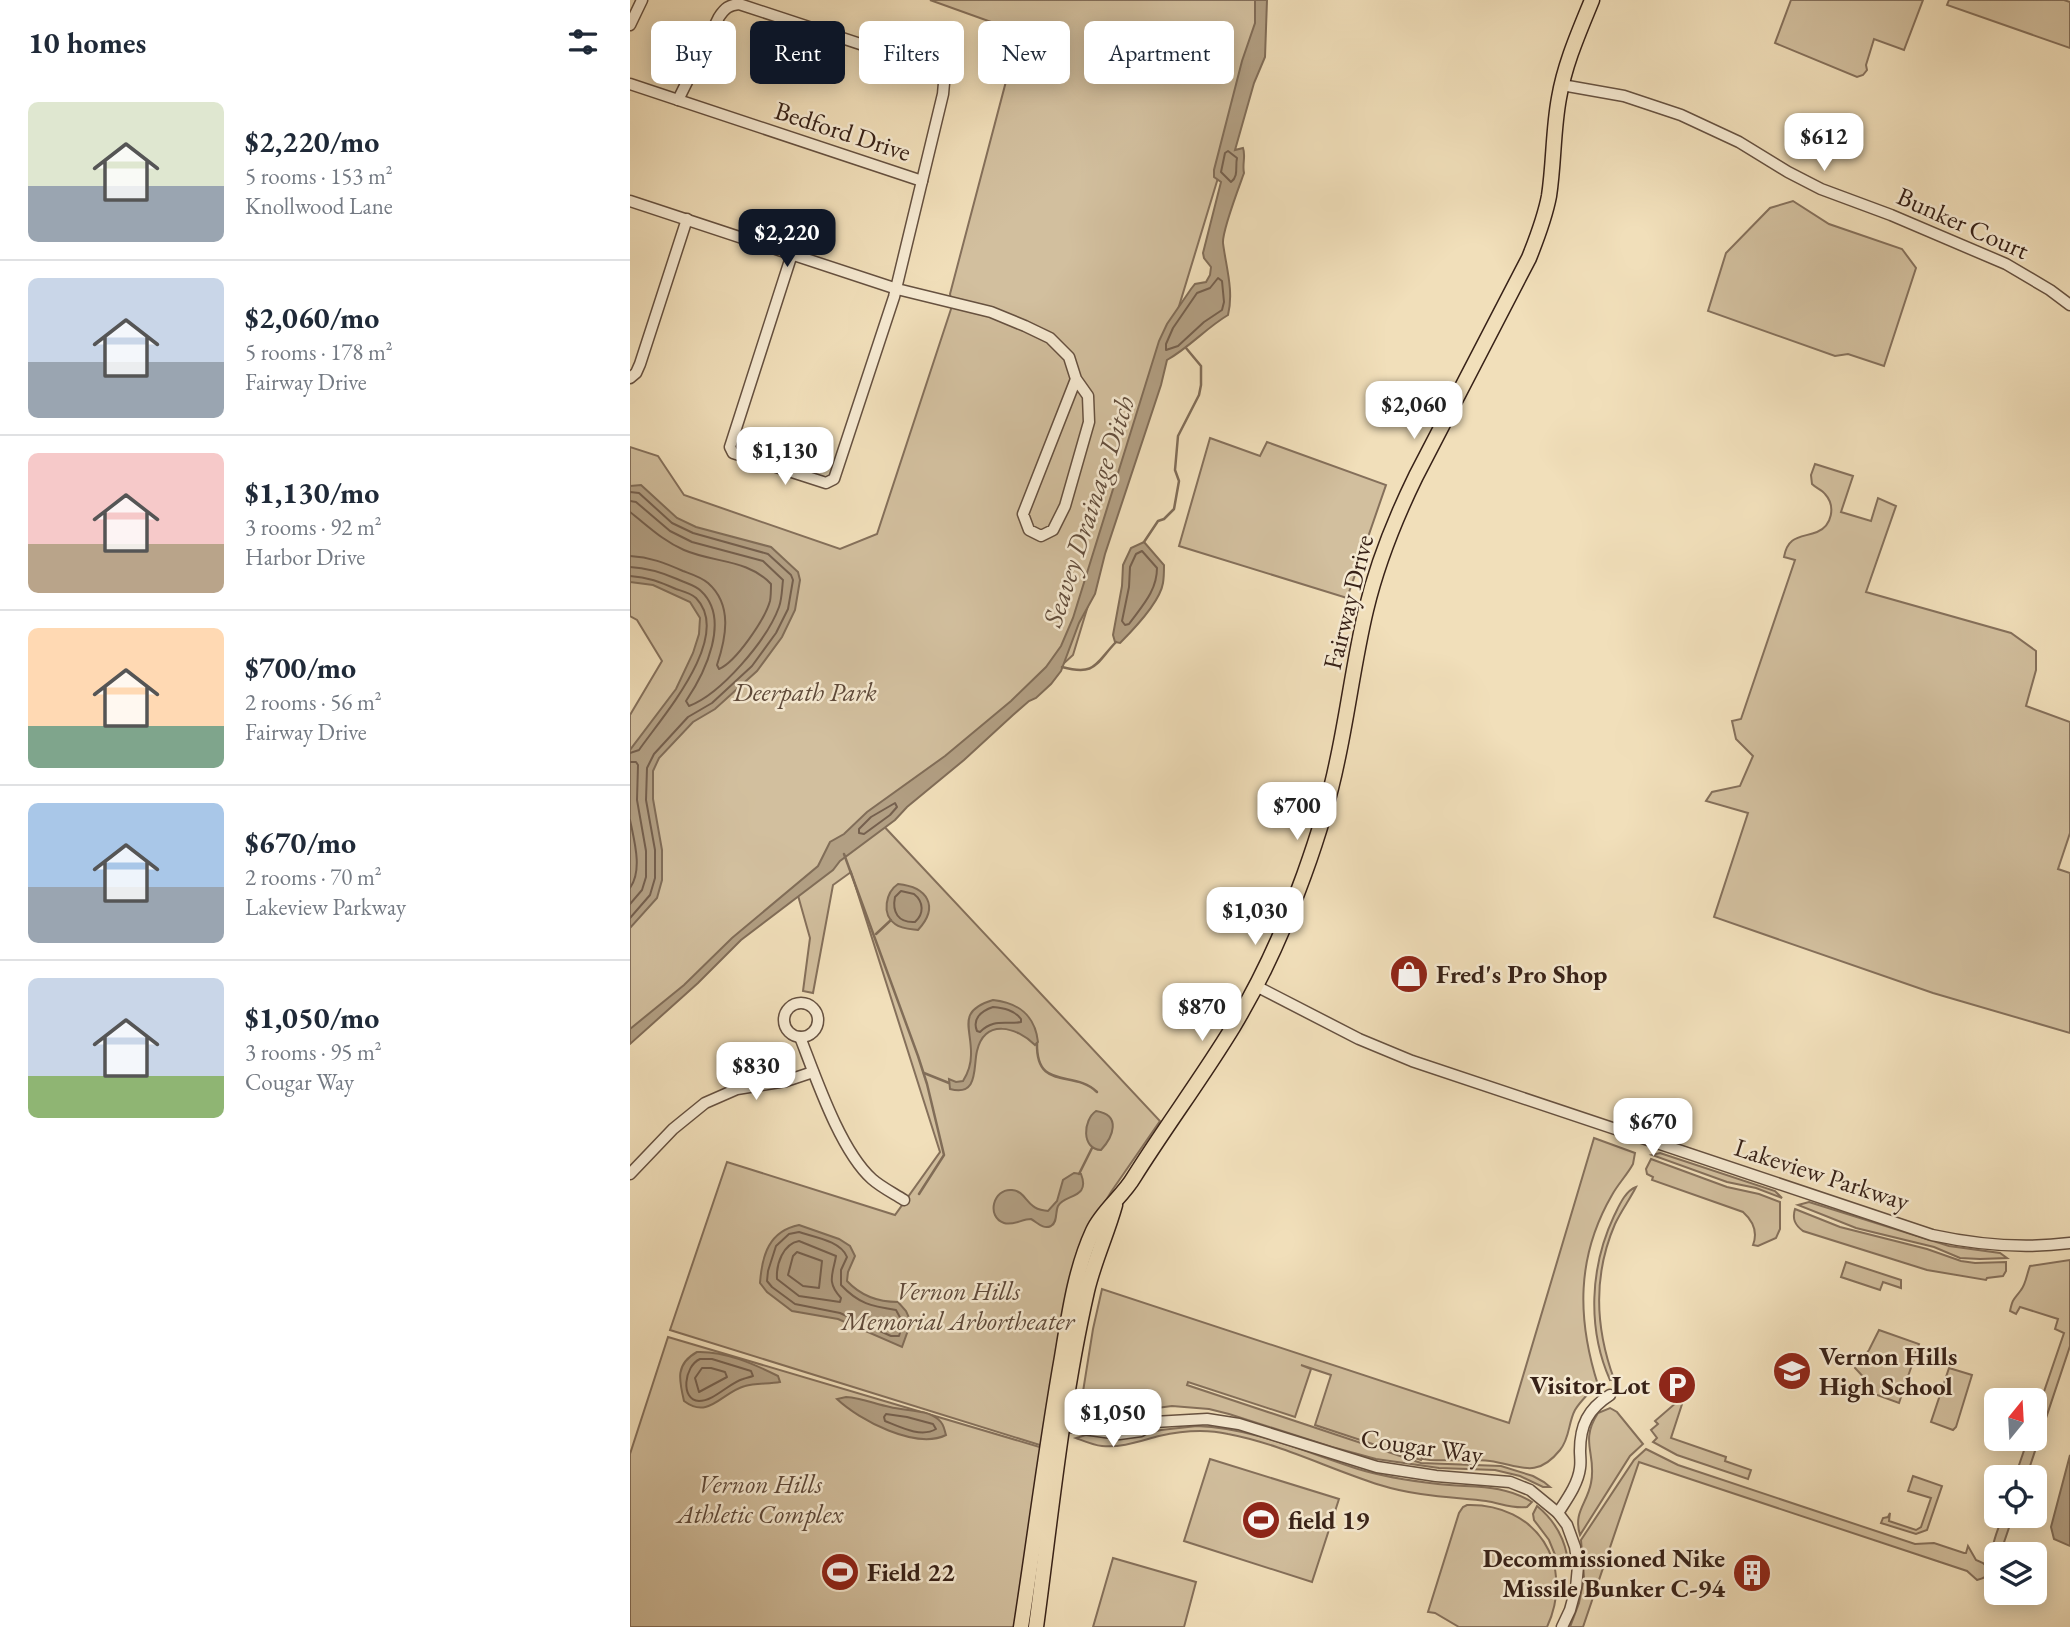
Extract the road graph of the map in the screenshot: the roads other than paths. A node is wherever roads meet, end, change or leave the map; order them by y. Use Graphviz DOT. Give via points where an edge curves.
graph roads {
  1 [pos="642,0"];
  2 [pos="1592,0"];
  3 [pos="630,25"];
  4 [pos="630,83"];
  5 [pos="1562,85"];
  6 [pos="678,100"];
  7 [pos="922,181"];
  8 [pos="630,201"];
  9 [pos="687,219"];
  10 [pos="792,254"];
  11 [pos="897,289"];
  12 [pos="2070,305"];
  13 [pos="630,378"];
  14 [pos="1076,379"];
  15 [pos="1256,986"];
  16 [pos="800,1037"];
  17 [pos="813,1072"];
  18 [pos="630,1174"];
  19 [pos="904,1200"];
  20 [pos="1117,1200"];
  21 [pos="2070,1243"];
  22 [pos="1610,1395"];
  23 [pos="1066,1411"];
  24 [pos="1154,1422"];
  25 [pos="1063,1426"];
  26 [pos="1558,1513"];
  27 [pos="1021,1627"];
  28 [pos="1036,1627"];
  29 [pos="1562,1627"];
  1 -- 3 [label="street"];
  2 -- 5 [label="main road, Fairway Drive"];
  4 -- 6 [label="street, Bedford Drive"];
  5 -- 12 [label="street, Bunker Court" via="1624,96 1690,119 1821,189 2006,264"];
  5 -- 15 [label="main road, Fairway Drive" via="1548,199 1539,233 1410,488 1381,559 1323,817 1286,923"];
  6 -- 7 [label="street, Bedford Drive"];
  6 -- 7 [label="street" via="719,17 730,5 739,4 932,67 945,72"];
  7 -- 11 [label="street"];
  8 -- 9 [label="street"];
  9 -- 10 [label="street"];
  9 -- 13 [label="street" via="640,364"];
  10 -- 11 [label="street"];
  10 -- 11 [label="street" via="730,447 733,453 822,483 834,479"];
  11 -- 14 [label="street" via="992,313 1050,338 1069,357"];
  14 -- 14 [label="street" via="1023,514 1029,530 1041,536 1053,530 1065,506 1089,422 1088,396"];
  15 -- 20 [label="main road, Fairway Drive" via="1206,1071"];
  15 -- 21 [label="street, Lakeview Parkway" via="1412,1061 1932,1234 2007,1246"];
  16 -- 17 [label="street"];
  17 -- 18 [label="street" via="737,1089 705,1102"];
  17 -- 19 [label="street" via="858,1164 872,1180"];
  20 -- 23 [label="main road, Fairway Drive" via="1090,1280"];
  20 -- 27 [label="main road, Fairway Drive" via="1095,1226 1079,1268 1051,1416"];
  22 -- 26 [label="street" via="1596,1404 1584,1423 1576,1484"];
  23 -- 24 [label="street, Cougar Way"];
  23 -- 25 [label="main road, Fairway Drive"];
  24 -- 25 [label="street, Cougar Way" via="1141,1431 1119,1434"];
  24 -- 26 [label="street, Cougar Way" via="1218,1420 1377,1466 1510,1482 1530,1490"];
  25 -- 28 [label="main road, Fairway Drive"];
  26 -- 29 [label="street, Cougar Way" via="1567,1525 1578,1566 1576,1588"];
}
